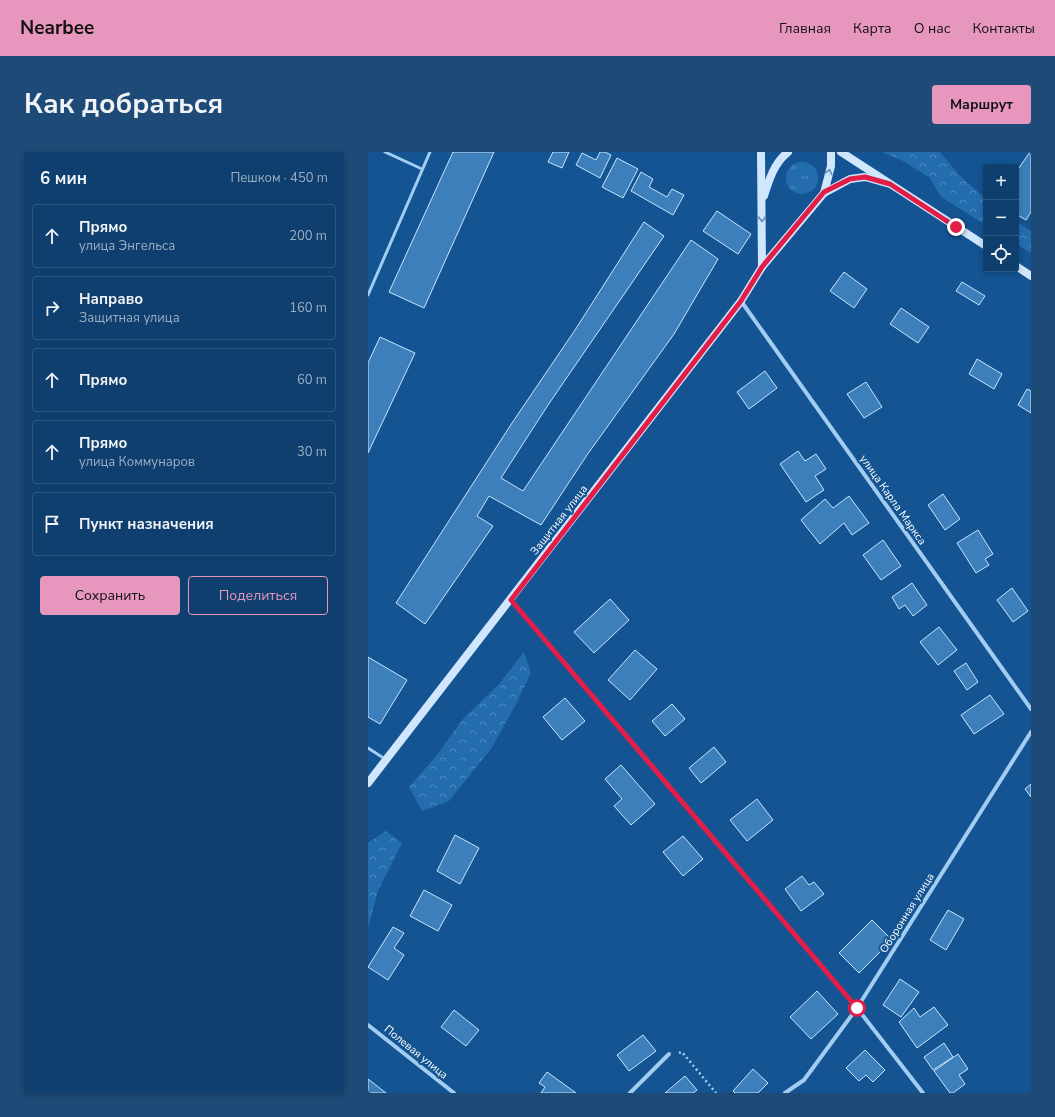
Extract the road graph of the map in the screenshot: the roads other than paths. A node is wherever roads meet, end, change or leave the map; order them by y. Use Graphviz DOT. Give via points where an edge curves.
graph roads {
  1 [pos="385,152"];
  2 [pos="430,152"];
  3 [pos="761,152"];
  4 [pos="788,152"];
  5 [pos="831,152"];
  6 [pos="841,152"];
  7 [pos="422,169"];
  8 [pos="890,184"];
  9 [pos="824,192"];
  10 [pos="762,202"];
  11 [pos="983,244"];
  12 [pos="762,267"];
  13 [pos="1019,268"];
  14 [pos="1031,276"];
  15 [pos="368,295"];
  16 [pos="741,301"];
  17 [pos="511,600"];
  18 [pos="1031,710"];
  19 [pos="1031,732"];
  20 [pos="368,748"];
  21 [pos="387,759"];
  22 [pos="368,783"];
  23 [pos="857,1008"];
  24 [pos="368,1025"];
  25 [pos="669,1054"];
  26 [pos="454,1093"];
  27 [pos="630,1093"];
  28 [pos="785,1093"];
  29 [pos="923,1093"];
  1 -- 7 [label="lane"];
  2 -- 7 [label="lane"];
  3 -- 10 [label="street"];
  4 -- 10 [label="street" via="772,171"];
  9 -- 5 [label="street, one-way" via="831,166"];
  6 -- 8 [label="street"];
  7 -- 15 [label="lane"];
  8 -- 9 [label="street" via="865,177 850,179"];
  8 -- 11 [label="street"];
  9 -- 12 [label="street, Защитная улица"];
  10 -- 12 [label="street, one-way"];
  12 -- 16 [label="street, Защитная улица"];
  13 -- 14 [label="street"];
  16 -- 17 [label="street, Защитная улица"];
  16 -- 18 [label="street, улица Карла Маркса"];
  17 -- 21 [label="street, Защитная улица"];
  17 -- 23 [label="street"];
  19 -- 23 [label="street, Оборонная улица"];
  20 -- 21 [label="lane"];
  21 -- 22 [label="street, Защитная улица"];
  23 -- 28 [label="street, Оборонная улица" via="804,1080"];
  23 -- 29 [label="street"];
  24 -- 26 [label="street, Полевая улица"];
  25 -- 27 [label="street"];
}
